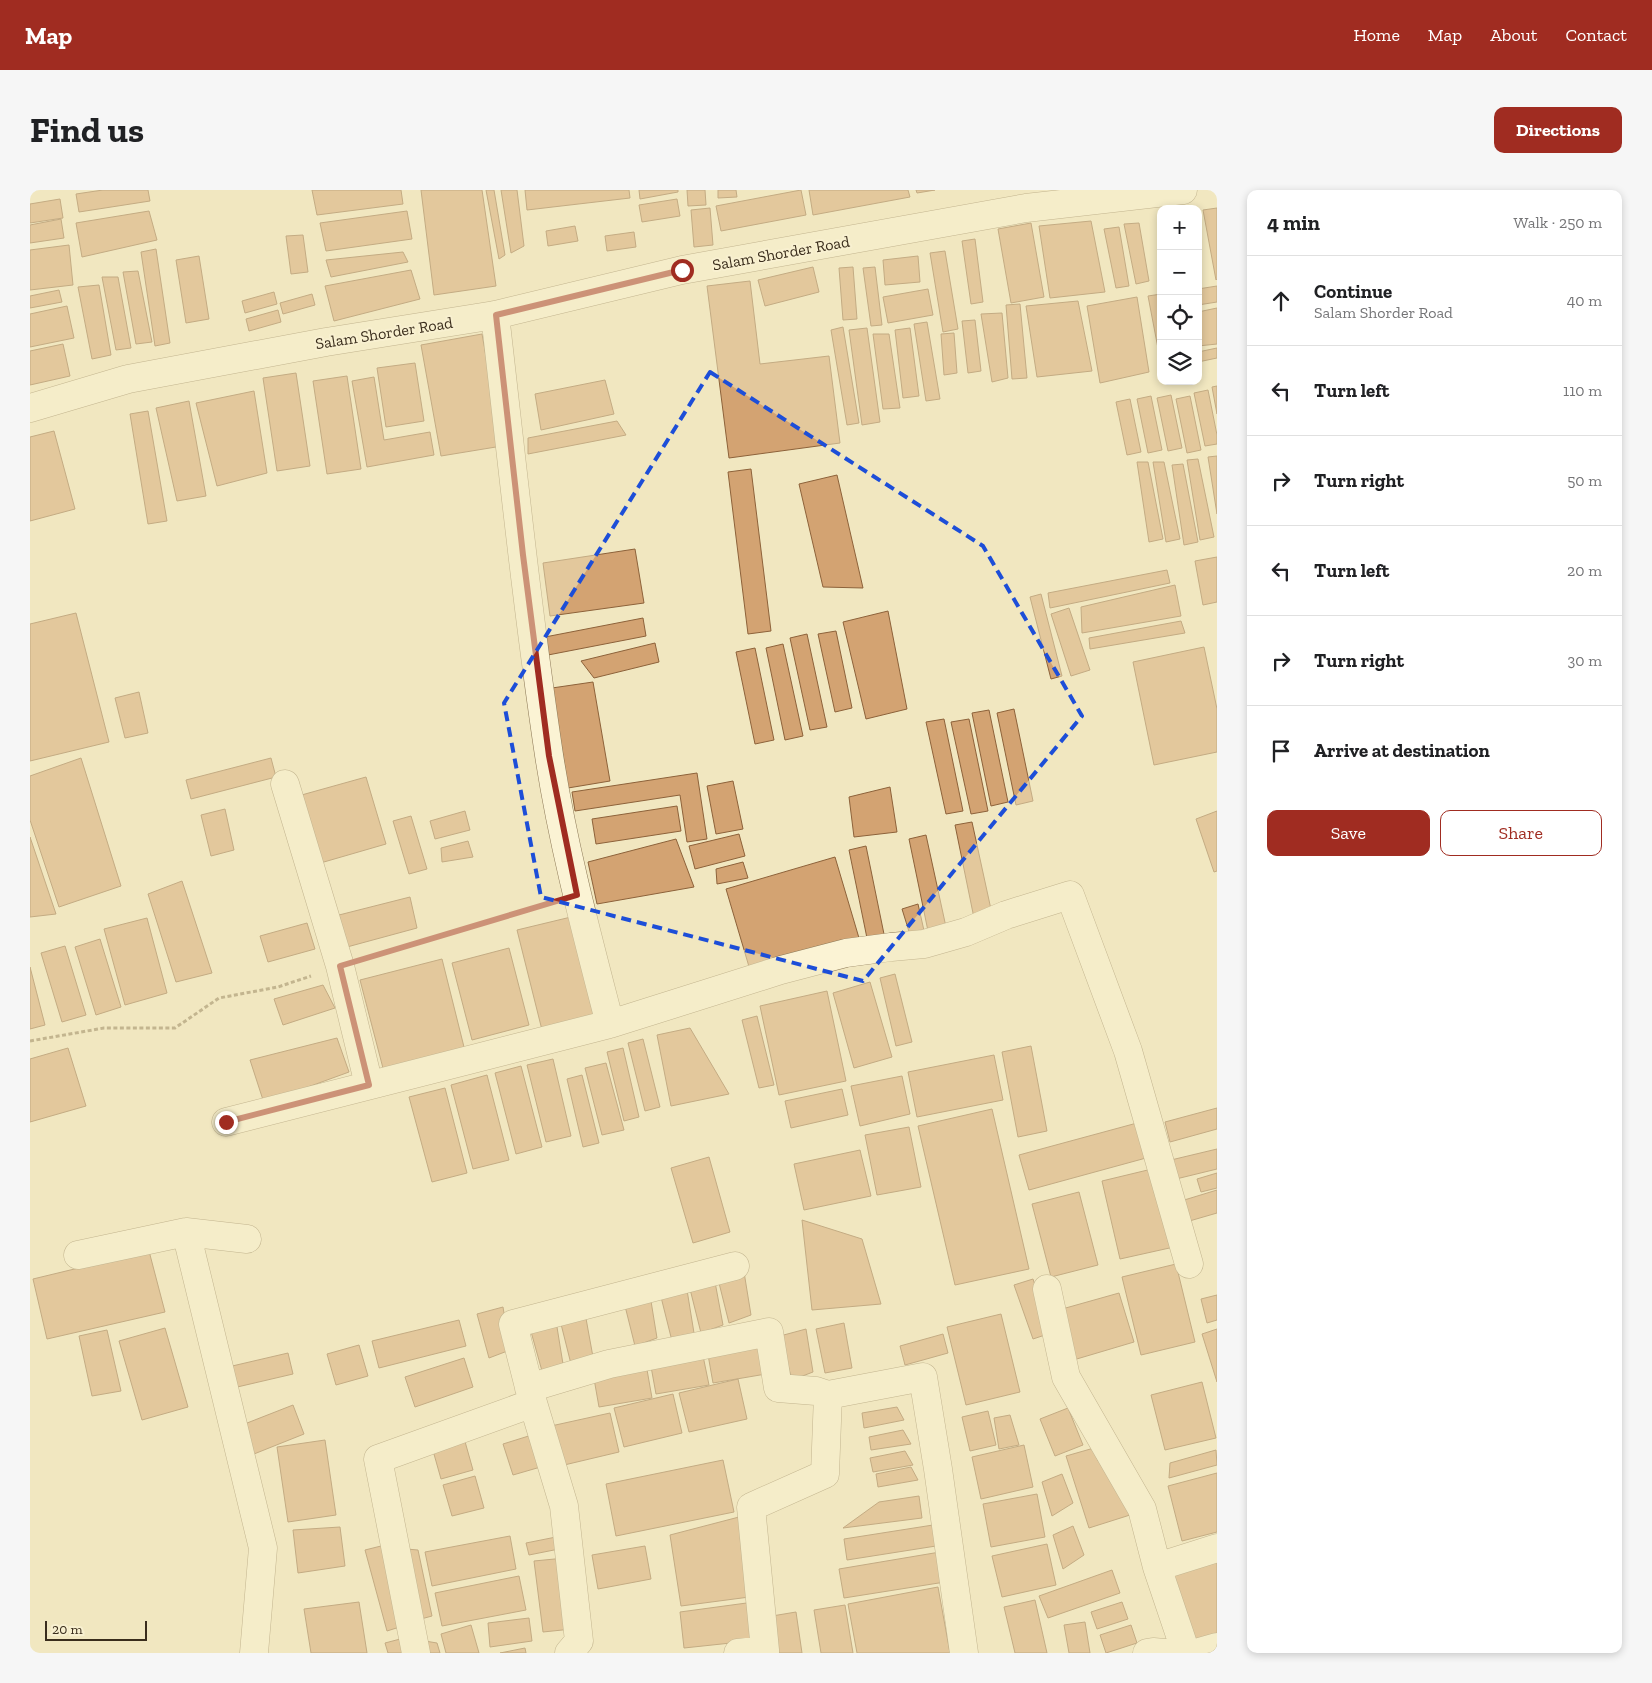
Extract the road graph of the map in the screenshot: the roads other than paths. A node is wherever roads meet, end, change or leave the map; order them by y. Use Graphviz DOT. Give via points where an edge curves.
graph roads {
  1 [pos="1184,190"];
  2 [pos="496,315"];
  3 [pos="30,408"];
  4 [pos="285,784"];
  5 [pos="610,1024"];
  6 [pos="369,1085"];
  7 [pos="226,1122"];
  8 [pos="186,1232"];
  9 [pos="247,1239"];
  10 [pos="78,1255"];
  11 [pos="1189,1264"];
  12 [pos="735,1266"];
  13 [pos="1047,1289"];
  14 [pos="828,1395"];
  15 [pos="531,1396"];
  16 [pos="1217,1548"];
  17 [pos="1157,1567"];
  18 [pos="1217,1647"];
  19 [pos="756,1652"];
  20 [pos="254,1653"];
  21 [pos="416,1653"];
  22 [pos="570,1653"];
  23 [pos="964,1653"];
  24 [pos="1147,1653"];
  25 [pos="1165,1653"];
  26 [pos="1186,1653"];
  27 [pos="1196,1653"];
  1 -- 2 [label="street, Salam Shorder Road" via="1026,208 702,267"];
  2 -- 3 [label="street, Salam Shorder Road" via="128,378"];
  2 -- 5 [label="street" via="549,756 577,895"];
  4 -- 6 [label="street" via="340,966"];
  5 -- 6 [label="street"];
  5 -- 11 [label="street" via="846,953 924,944 1070,895 1128,1051"];
  6 -- 7 [label="street"];
  8 -- 9 [label="street"];
  8 -- 10 [label="street"];
  8 -- 20 [label="street" via="262,1548"];
  12 -- 15 [label="street" via="513,1324"];
  13 -- 17 [label="street" via="1066,1377 1142,1509"];
  14 -- 15 [label="street" via="778,1388 769,1332 609,1364"];
  14 -- 19 [label="street" via="825,1474 751,1507"];
  14 -- 23 [label="street" via="923,1377"];
  15 -- 21 [label="street" via="378,1459"];
  15 -- 22 [label="street" via="564,1506 579,1641"];
  16 -- 17 [label="street"];
  17 -- 26 [label="street"];
  18 -- 27 [label="street"];
  24 -- 25 [label="street"];
}
